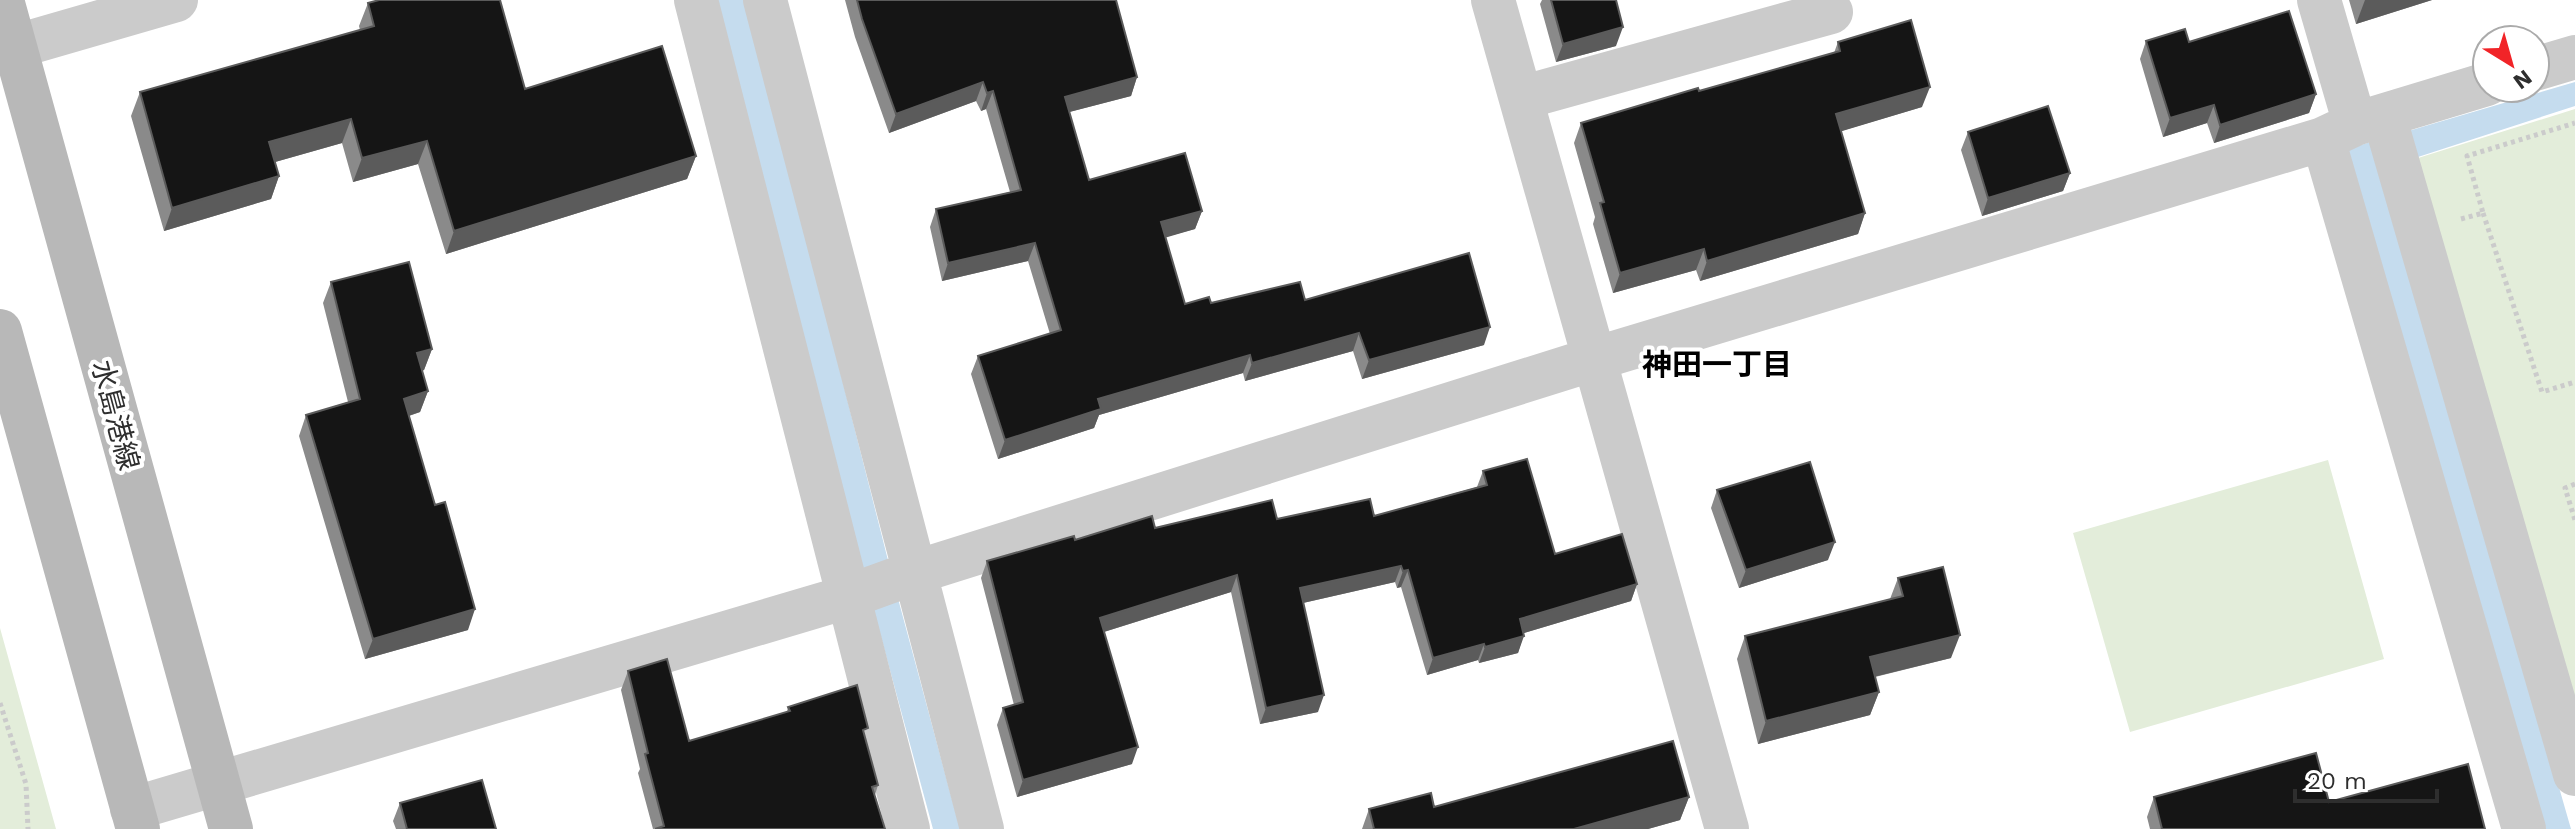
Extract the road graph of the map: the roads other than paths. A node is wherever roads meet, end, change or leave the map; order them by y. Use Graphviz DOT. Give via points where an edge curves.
graph roads {
  1 [pos="2,0"];
  2 [pos="176,0"];
  3 [pos="696,0"];
  4 [pos="765,0"];
  5 [pos="1493,0"];
  6 [pos="2319,0"];
  7 [pos="1831,12"];
  8 [pos="8,49"];
  9 [pos="2575,57"];
  10 [pos="2551,64"];
  11 [pos="2471,91"];
  12 [pos="1521,98"];
  13 [pos="2370,136"];
  14 [pos="0,331"];
  15 [pos="1594,359"];
  16 [pos="881,585"];
  17 [pos="2575,774"];
  18 [pos="218,783"];
  19 [pos="135,819"];
  20 [pos="231,829"];
  21 [pos="908,829"];
  22 [pos="982,829"];
  23 [pos="1727,829"];
  24 [pos="2524,829"];
  1 -- 8 [label="main road, 水島港線"];
  2 -- 8 [label="street"];
  3 -- 16 [label="street"];
  4 -- 16 [label="street"];
  5 -- 12 [label="street"];
  6 -- 13 [label="street"];
  7 -- 12 [label="street"];
  8 -- 18 [label="main road, 水島港線"];
  9 -- 10 [label="street"];
  11 -- 13 [label="street"];
  12 -- 15 [label="street"];
  13 -- 15 [label="street"];
  13 -- 17 [label="street" via="2418,231"];
  13 -- 24 [label="street"];
  14 -- 19 [label="main road"];
  15 -- 16 [label="street"];
  15 -- 23 [label="street"];
  16 -- 18 [label="street"];
  16 -- 21 [label="street"];
  16 -- 22 [label="street"];
  18 -- 19 [label="street"];
  18 -- 20 [label="main road, 水島港線"];
}
